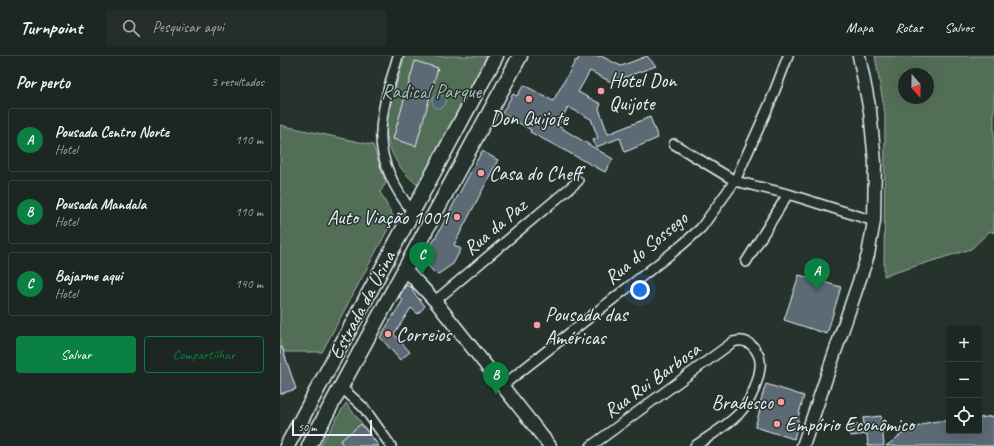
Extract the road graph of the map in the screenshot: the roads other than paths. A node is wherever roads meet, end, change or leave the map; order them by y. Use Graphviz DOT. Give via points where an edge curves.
graph roads {
  1 [pos="398,56"];
  2 [pos="496,56"];
  3 [pos="520,56"];
  4 [pos="788,56"];
  5 [pos="859,56"];
  6 [pos="674,144"];
  7 [pos="578,181"];
  8 [pos="735,181"];
  9 [pos="788,194"];
  10 [pos="413,212"];
  11 [pos="874,221"];
  12 [pos="746,262"];
  13 [pos="404,268"];
  14 [pos="435,301"];
  15 [pos="346,338"];
  16 [pos="364,342"];
  17 [pos="336,357"];
  18 [pos="354,362"];
  19 [pos="502,386"];
  20 [pos="341,387"];
  21 [pos="287,446"];
  22 [pos="309,446"];
  23 [pos="391,446"];
  24 [pos="550,446"];
  25 [pos="591,446"];
  26 [pos="695,446"];
  27 [pos="803,446"];
  1 -- 10 [label="street" via="388,92 381,142 395,184"];
  2 -- 10 [label="main road, Estrada da Usina"];
  3 -- 13 [label="main road, Estrada da Usina"];
  4 -- 8 [label="street, Rua do Sossego"];
  5 -- 11 [label="street" via="870,111 875,162"];
  6 -- 8 [label="street"];
  7 -- 14 [label="street, Rua da Paz"];
  8 -- 9 [label="street"];
  8 -- 19 [label="street, Rua do Sossego" via="701,228 682,245"];
  9 -- 11 [label="street"];
  9 -- 12 [label="street"];
  10 -- 15 [label="main road, Estrada da Usina"];
  11 -- 27 [label="street" via="868,255"];
  13 -- 14 [label="street"];
  13 -- 16 [label="main road, Estrada da Usina"];
  14 -- 19 [label="street"];
  15 -- 16 [label="main road" via="352,347"];
  15 -- 17 [label="main road, Estrada da Usina"];
  16 -- 18 [label="main road, Estrada da Usina"];
  17 -- 18 [label="main road" via="346,351"];
  17 -- 21 [label="main road, Estrada da Usina"];
  18 -- 20 [label="main road, Estrada da Usina"];
  19 -- 24 [label="street"];
  20 -- 22 [label="main road, Estrada da Usina"];
  20 -- 23 [label="street" via="364,408"];
  25 -- 26 [label="street, Rua Rui Barbosa" via="733,342 745,341 761,358 755,390 740,414"];
}
